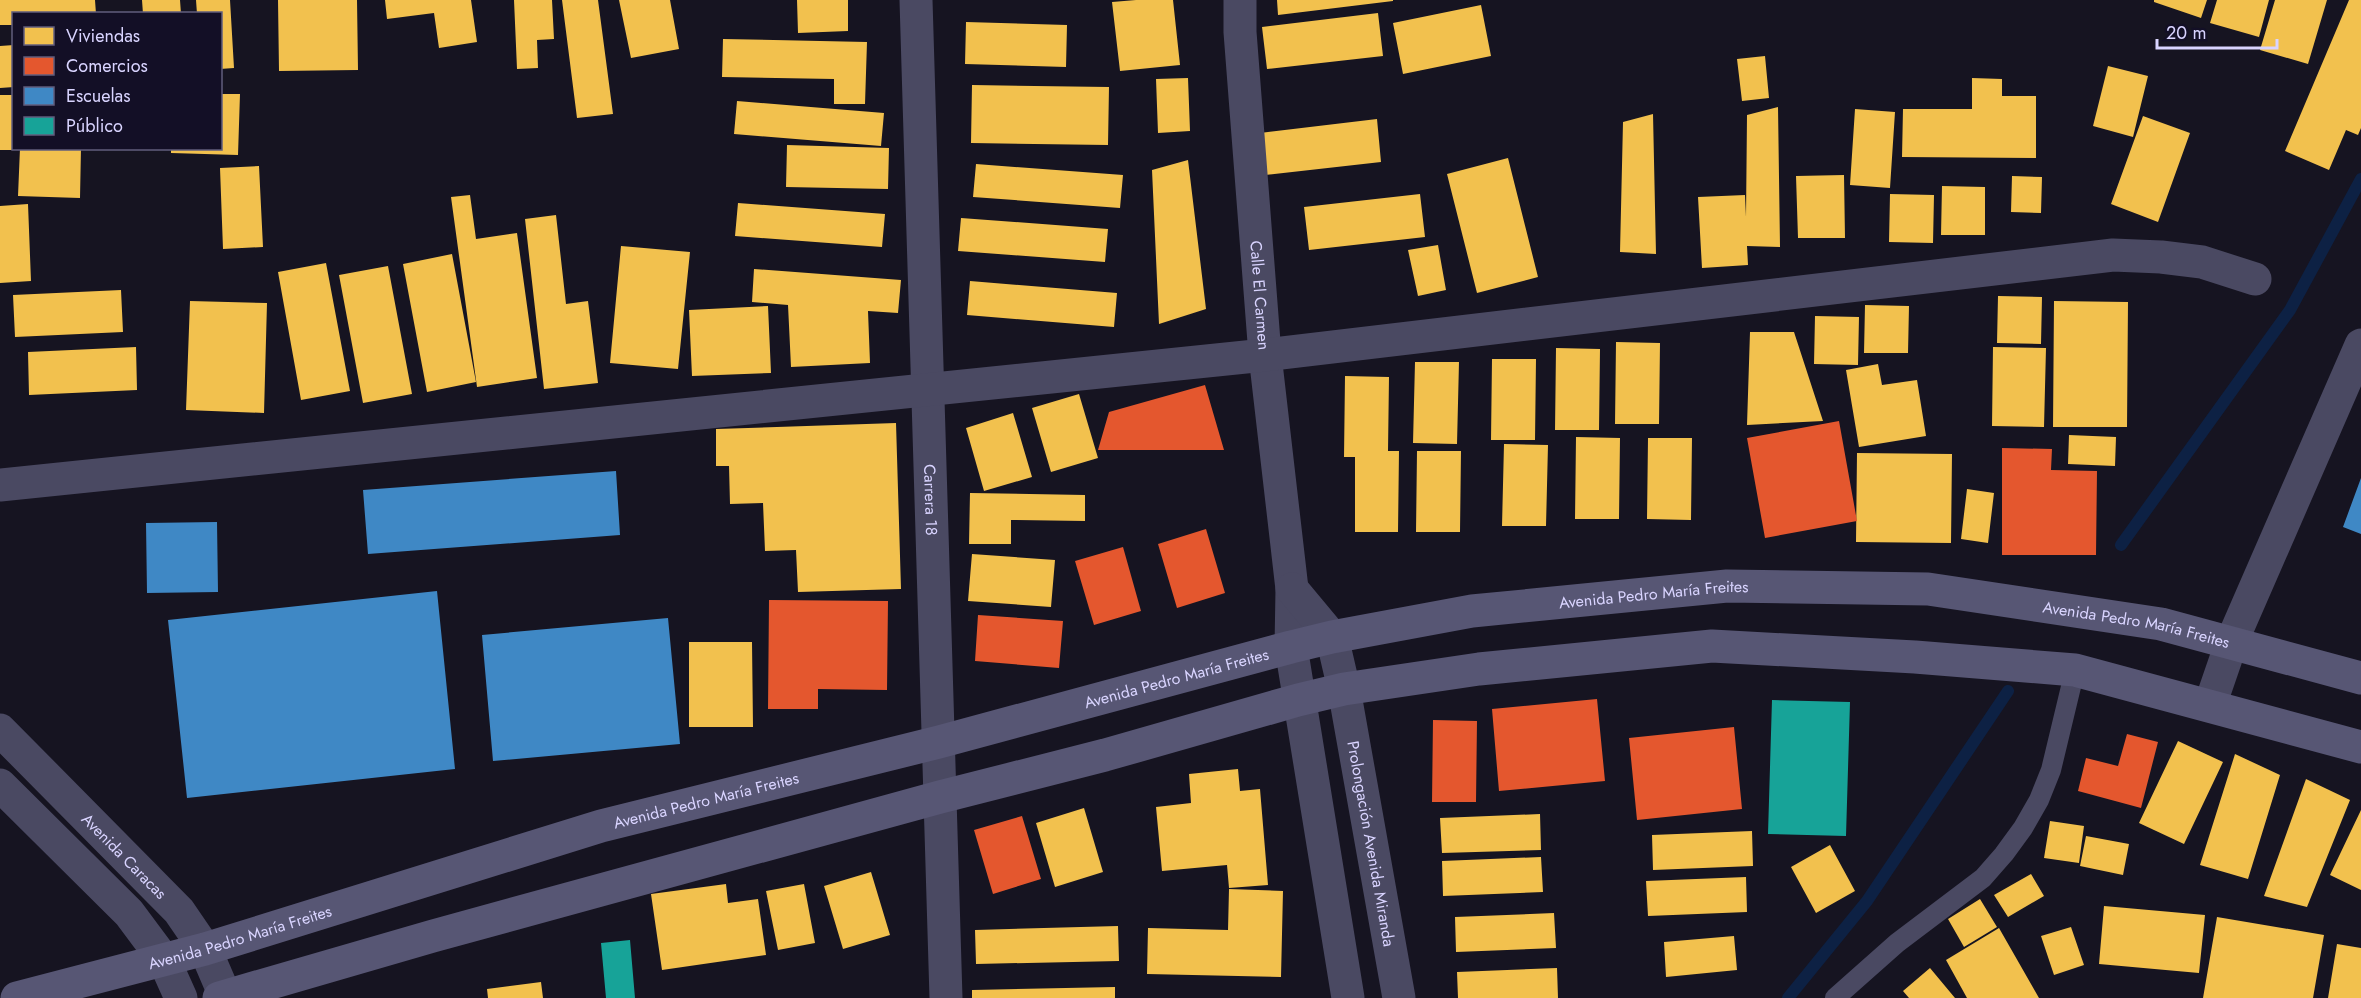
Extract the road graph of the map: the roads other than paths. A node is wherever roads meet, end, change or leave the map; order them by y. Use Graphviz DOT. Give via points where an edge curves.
graph roads {
  1 [pos="916,0"];
  2 [pos="1240,0"];
  3 [pos="2255,279"];
  4 [pos="2361,345"];
  5 [pos="1264,355"];
  6 [pos="929,389"];
  7 [pos="0,485"];
  8 [pos="1292,589"];
  9 [pos="1332,637"];
  10 [pos="2232,641"];
  11 [pos="1291,647"];
  12 [pos="2075,670"];
  13 [pos="2361,678"];
  14 [pos="1344,689"];
  15 [pos="1298,700"];
  16 [pos="2210,705"];
  17 [pos="1,729"];
  18 [pos="939,742"];
  19 [pos="2361,747"];
  20 [pos="0,785"];
  21 [pos="940,797"];
  22 [pos="205,949"];
  23 [pos="164,960"];
  24 [pos="223,997"];
  25 [pos="17,998"];
  26 [pos="181,998"];
  27 [pos="946,998"];
  28 [pos="1348,998"];
  29 [pos="1399,998"];
  30 [pos="1835,998"];
  1 -- 6 [label="street, Carrera 18"];
  2 -- 5 [label="street, Calle El Carmen"];
  3 -- 5 [label="street" via="2202,262 2112,255"];
  4 -- 10 [label="street"];
  5 -- 6 [label="street"];
  5 -- 8 [label="street, Calle El Carmen"];
  6 -- 7 [label="street"];
  6 -- 18 [label="street, Carrera 18"];
  8 -- 9 [label="street"];
  8 -- 11 [label="street, Calle El Carmen"];
  9 -- 10 [label="street, Avenida Pedro María Freites" via="1472,611 1727,586 1928,589 2161,624"];
  9 -- 11 [label="street, Avenida Pedro María Freites"];
  9 -- 14 [label="street, Prolongación Avenida Miranda"];
  10 -- 13 [label="street, Avenida Pedro María Freites"];
  10 -- 16 [label="street"];
  11 -- 15 [label="street, Calle El Carmen"];
  11 -- 18 [label="street, Avenida Pedro María Freites"];
  12 -- 14 [label="street" via="1712,646 1479,669"];
  12 -- 16 [label="street"];
  12 -- 30 [label="lane" via="2051,770 2039,800 2011,846 1983,878 1897,943"];
  14 -- 15 [label="street"];
  14 -- 29 [label="street, Prolongación Avenida Miranda"];
  15 -- 21 [label="street"];
  15 -- 28 [label="street"];
  16 -- 19 [label="street"];
  17 -- 22 [label="street, Avenida Caracas" via="171,902"];
  18 -- 21 [label="street, Carrera 18"];
  18 -- 22 [label="street, Avenida Pedro María Freites" via="601,826"];
  20 -- 23 [label="street" via="129,913"];
  21 -- 24 [label="street"];
  21 -- 27 [label="street, Carrera 18"];
  22 -- 23 [label="street, Avenida Pedro María Freites"];
  22 -- 24 [label="street, Avenida Caracas"];
  23 -- 25 [label="street, Avenida Pedro María Freites"];
  23 -- 26 [label="street"];
}
